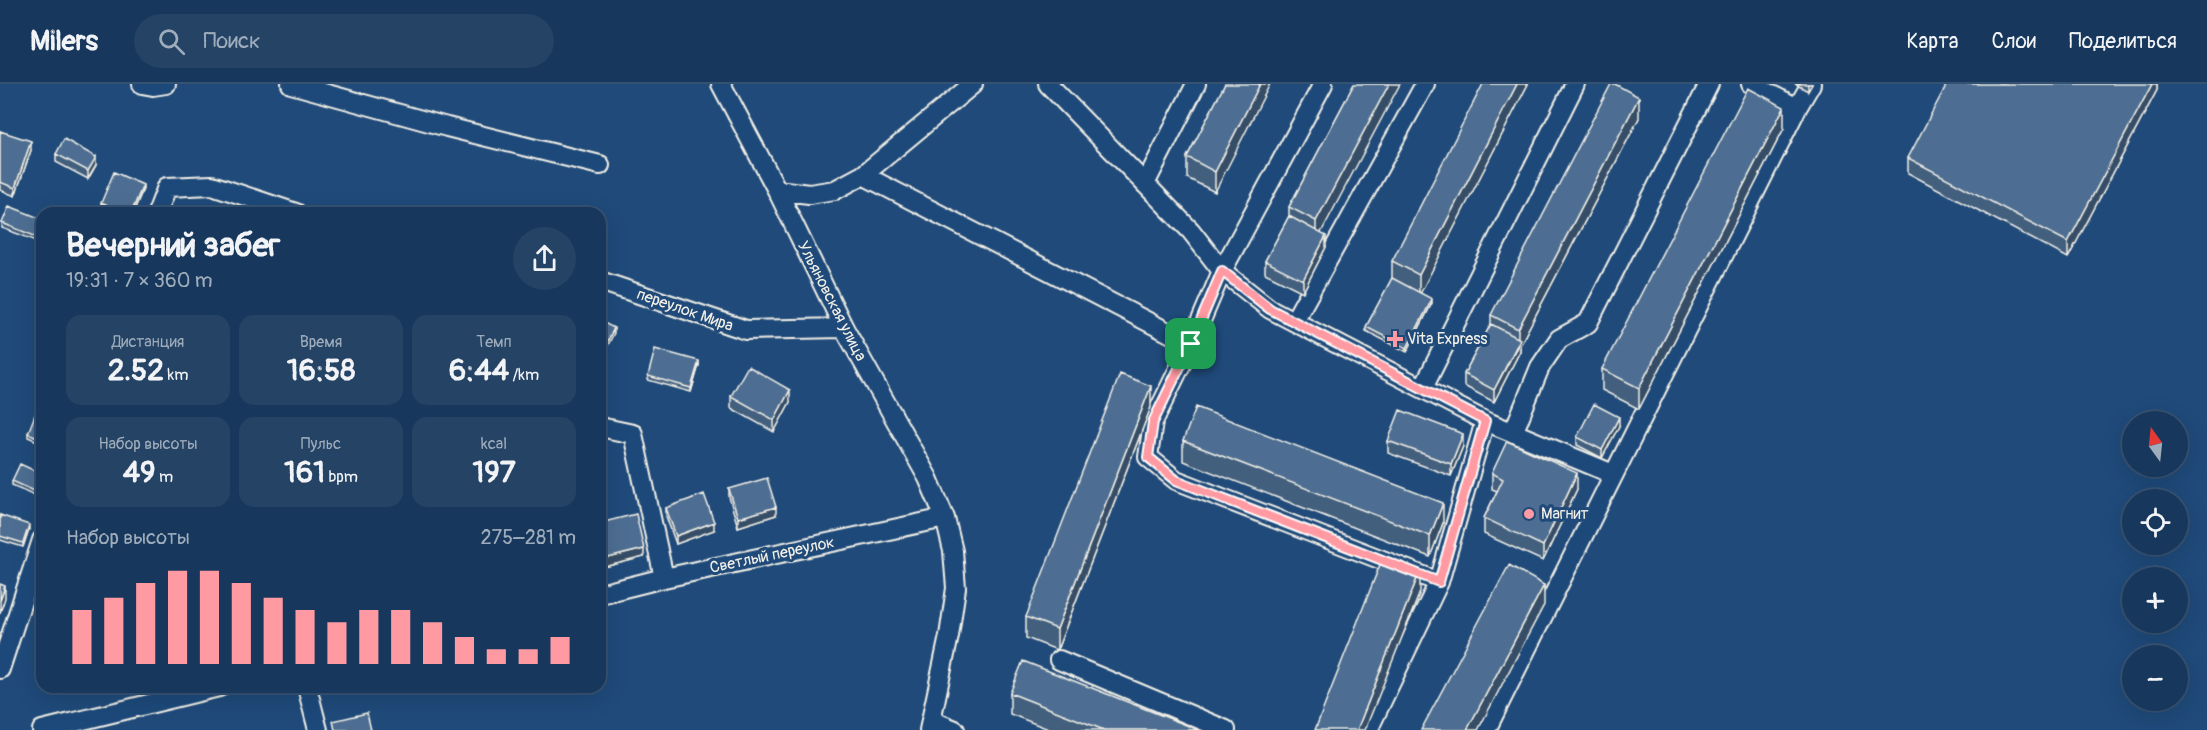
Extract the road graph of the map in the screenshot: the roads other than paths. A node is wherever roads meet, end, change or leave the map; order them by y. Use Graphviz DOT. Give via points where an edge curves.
graph roads {
  1 [pos="142,84"];
  2 [pos="166,84"];
  3 [pos="291,84"];
  4 [pos="721,84"];
  5 [pos="973,84"];
  6 [pos="1048,84"];
  7 [pos="1196,84"];
  8 [pos="1323,84"];
  9 [pos="1425,84"];
  10 [pos="1575,84"];
  11 [pos="1709,84"];
  12 [pos="1751,84"];
  13 [pos="1811,84"];
  14 [pos="1797,108"];
  15 [pos="600,165"];
  16 [pos="862,175"];
  17 [pos="1145,184"];
  18 [pos="777,190"];
  19 [pos="159,207"];
  20 [pos="278,207"];
  21 [pos="1222,271"];
  22 [pos="606,283"];
  23 [pos="1294,321"];
  24 [pos="844,328"];
  25 [pos="1191,344"];
  26 [pos="1423,388"];
  27 [pos="1485,421"];
  28 [pos="606,428"];
  29 [pos="1513,433"];
  30 [pos="1613,474"];
  31 [pos="945,518"];
  32 [pos="36,558"];
  33 [pos="663,578"];
  34 [pos="1439,582"];
  35 [pos="606,592"];
  36 [pos="1059,660"];
  37 [pos="0,669"];
  38 [pos="194,693"];
  39 [pos="309,693"];
  40 [pos="930,725"];
  41 [pos="42,730"];
  42 [pos="318,730"];
  43 [pos="955,730"];
  44 [pos="1226,730"];
  45 [pos="1368,730"];
  46 [pos="1486,730"];
  1 -- 2 [label="street"];
  3 -- 15 [label="street"];
  4 -- 18 [label="street, Ульяновская улица"];
  5 -- 16 [label="street"];
  6 -- 17 [label="street"];
  7 -- 17 [label="street"];
  8 -- 21 [label="street"];
  9 -- 23 [label="street"];
  10 -- 26 [label="street"];
  11 -- 29 [label="street" via="1587,323 1558,339 1540,367"];
  12 -- 14 [label="street"];
  13 -- 14 [label="street"];
  14 -- 30 [label="street"];
  16 -- 18 [label="street" via="835,190 809,194"];
  16 -- 25 [label="street"];
  17 -- 21 [label="street" via="1191,231"];
  18 -- 24 [label="street, Ульяновская улица"];
  19 -- 20 [label="street" via="167,187 212,185"];
  21 -- 23 [label="street" via="1270,309"];
  21 -- 25 [label="street"];
  22 -- 24 [label="street, переулок Мира" via="746,330"];
  23 -- 26 [label="street"];
  24 -- 31 [label="street, Ульяновская улица" via="928,478"];
  25 -- 34 [label="street" via="1153,422 1148,457 1176,480"];
  26 -- 27 [label="street"];
  27 -- 29 [label="street"];
  27 -- 34 [label="street"];
  28 -- 33 [label="street" via="633,434"];
  29 -- 30 [label="street"];
  30 -- 46 [label="street"];
  31 -- 33 [label="street, Светлый переулок"];
  31 -- 40 [label="street, Ульяновская улица" via="956,588"];
  32 -- 37 [label="street"];
  33 -- 35 [label="street, Светлый переулок"];
  34 -- 45 [label="street"];
  36 -- 44 [label="street"];
  38 -- 41 [label="street"];
  39 -- 42 [label="street"];
  40 -- 43 [label="street"];
}
